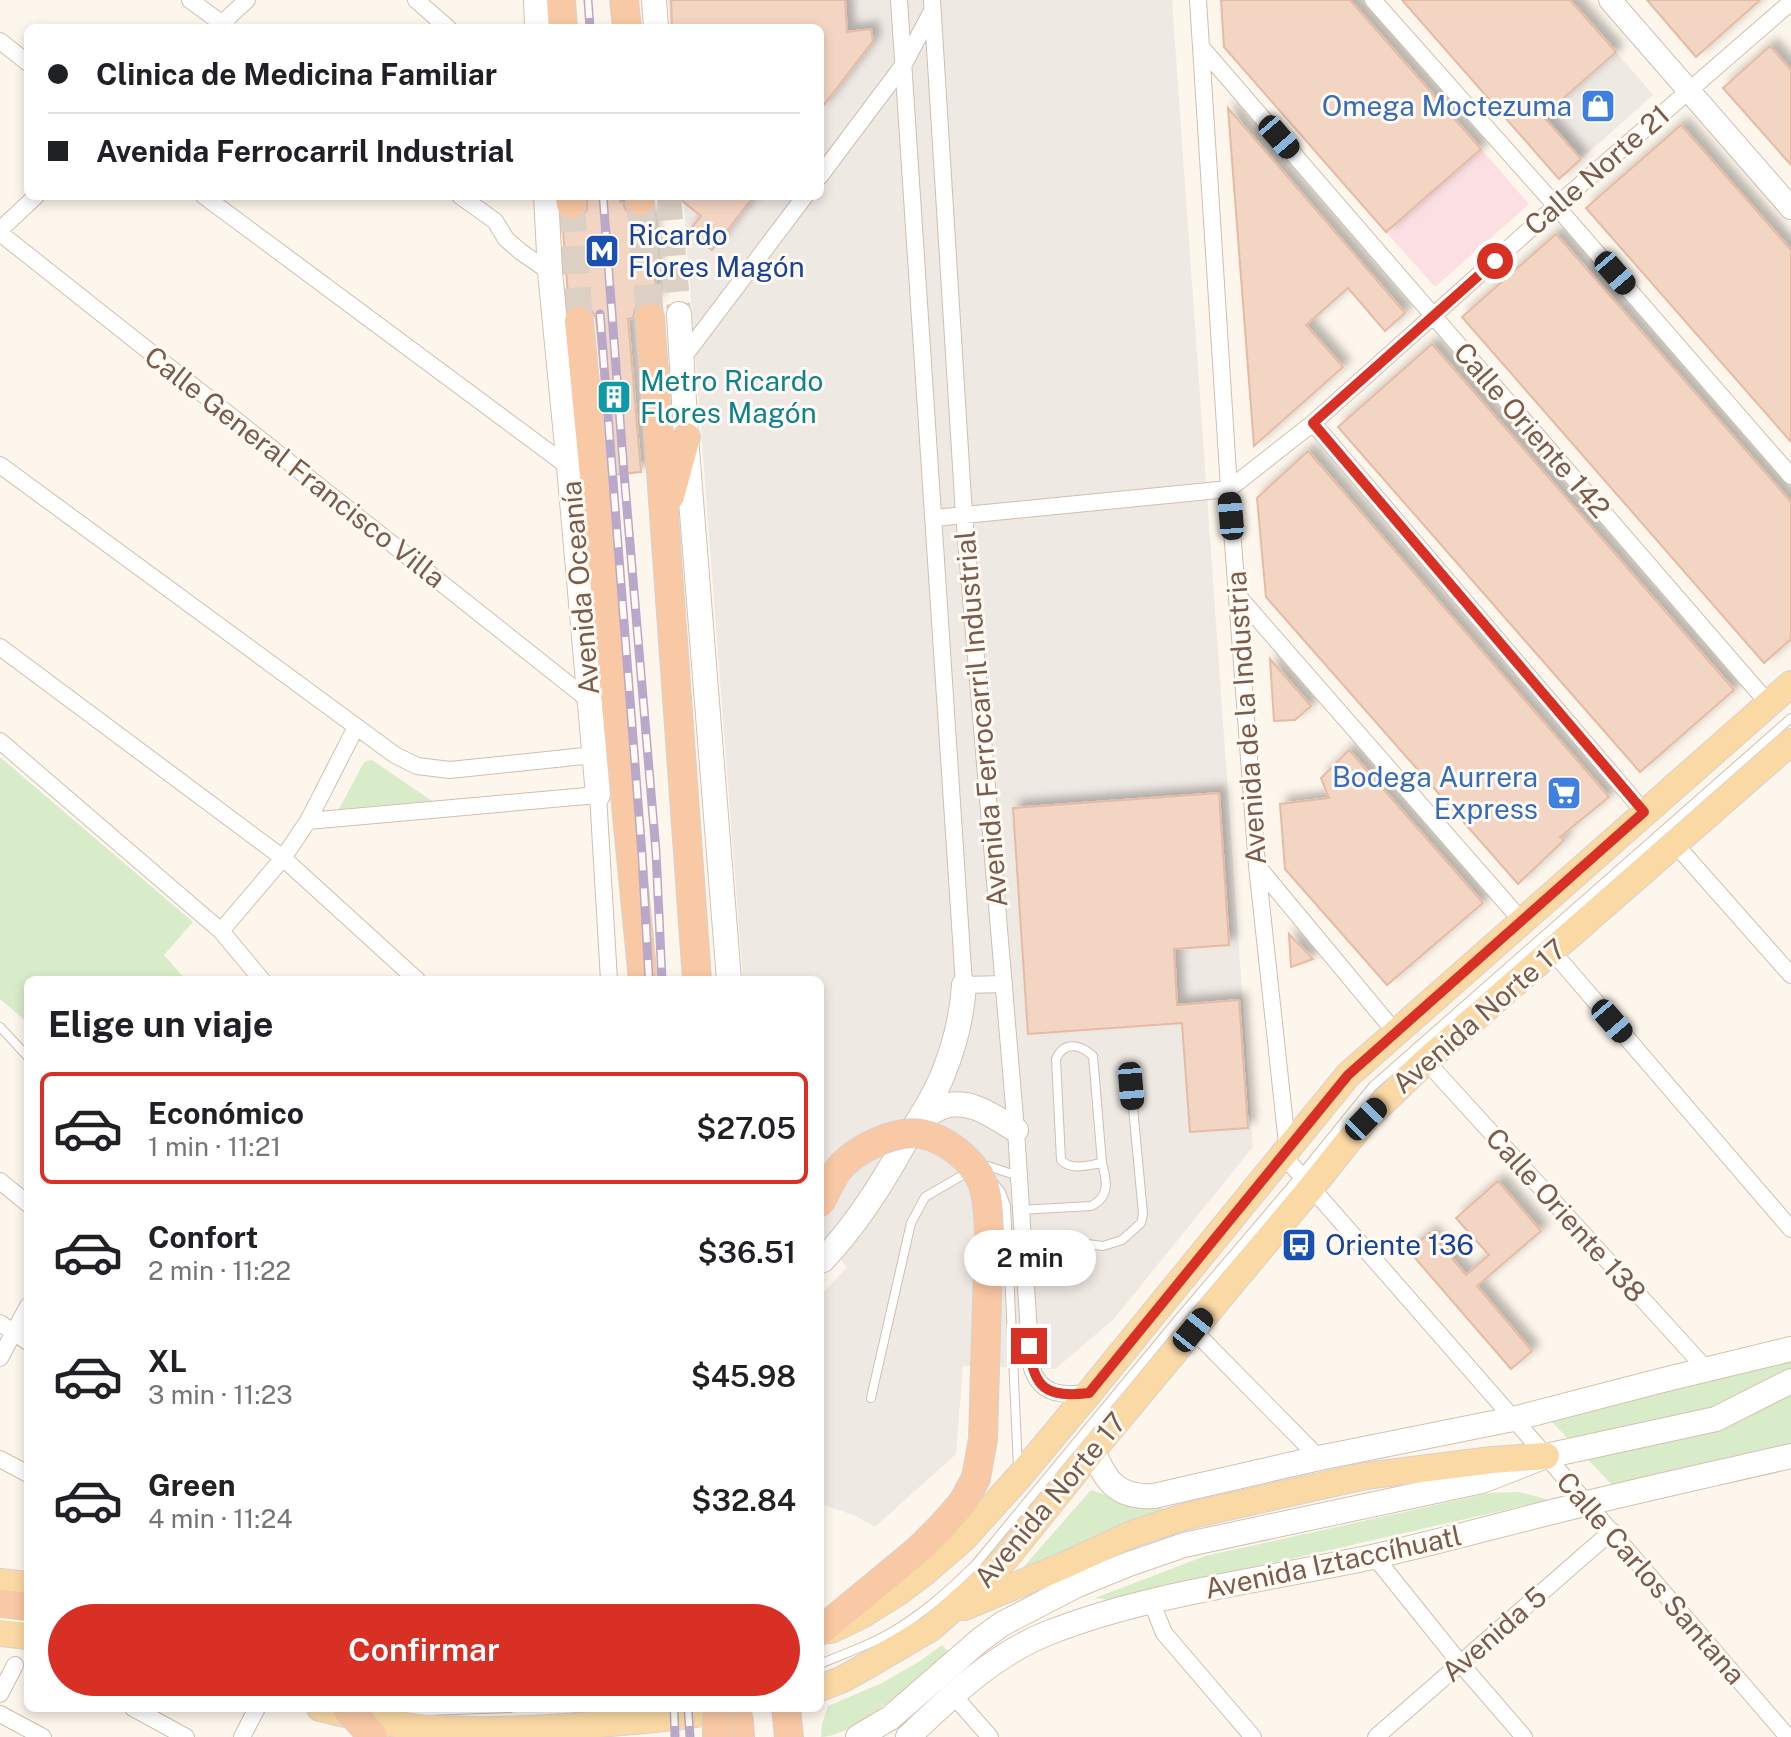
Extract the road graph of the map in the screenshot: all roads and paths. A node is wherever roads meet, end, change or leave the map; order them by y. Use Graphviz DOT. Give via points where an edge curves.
graph roads {
  1 [pos="190,0"];
  2 [pos="247,0"];
  3 [pos="416,0"];
  4 [pos="536,0"];
  5 [pos="561,0"];
  6 [pos="624,0"];
  7 [pos="654,0"];
  8 [pos="899,0"];
  9 [pos="1198,0"];
  10 [pos="1373,0"];
  11 [pos="1610,0"];
  12 [pos="1791,2"];
  13 [pos="935,3"];
  14 [pos="218,24"];
  15 [pos="225,24"];
  16 [pos="443,24"];
  17 [pos="537,24"];
  18 [pos="563,24"];
  19 [pos="627,24"];
  20 [pos="656,24"];
  21 [pos="0,41"];
  22 [pos="1202,48"];
  23 [pos="24,60"];
  24 [pos="904,64"];
  25 [pos="1688,89"];
  26 [pos="824,171"];
  27 [pos="32,200"];
  28 [pos="209,200"];
  29 [pos="466,200"];
  30 [pos="562,200"];
  31 [pos="802,200"];
  32 [pos="1556,206"];
  33 [pos="1791,208"];
  34 [pos="0,231"];
  35 [pos="550,272"];
  36 [pos="679,314"];
  37 [pos="1433,316"];
  38 [pos="650,317"];
  39 [pos="579,321"];
  40 [pos="682,359"];
  41 [pos="1313,423"];
  42 [pos="686,437"];
  43 [pos="0,465"];
  44 [pos="569,467"];
  45 [pos="1791,476"];
  46 [pos="1229,489"];
  47 [pos="964,515"];
  48 [pos="665,516"];
  49 [pos="934,518"];
  50 [pos="1238,596"];
  51 [pos="0,647"];
  52 [pos="1791,684"];
  53 [pos="1780,699"];
  54 [pos="590,701"];
  55 [pos="1791,718"];
  56 [pos="356,727"];
  57 [pos="0,741"];
  58 [pos="1791,742"];
  59 [pos="594,755"];
  60 [pos="598,795"];
  61 [pos="1644,812"];
  62 [pos="308,821"];
  63 [pos="1675,844"];
  64 [pos="283,858"];
  65 [pos="1257,866"];
  66 [pos="1521,920"];
  67 [pos="221,931"];
  68 [pos="639,948"];
  69 [pos="1552,951"];
  70 [pos="1791,975"];
  71 [pos="259,976"];
  72 [pos="413,976"];
  73 [pos="609,976"];
  74 [pos="642,976"];
  75 [pos="697,976"];
  76 [pos="729,976"];
  77 [pos="1004,984"];
  78 [pos="964,985"];
  79 [pos="0,1027"];
  80 [pos="1395,1032"];
  81 [pos="24,1053"];
  82 [pos="1426,1061"];
  83 [pos="1359,1078"];
  84 [pos="1131,1086"];
  85 [pos="1352,1086"];
  86 [pos="917,1122"];
  87 [pos="1016,1130"];
  88 [pos="1288,1156"];
  89 [pos="1102,1163"];
  90 [pos="977,1167"];
  91 [pos="1018,1176"];
  92 [pos="0,1181"];
  93 [pos="1306,1182"];
  94 [pos="824,1196"];
  95 [pos="24,1201"];
  96 [pos="1020,1210"];
  97 [pos="1791,1229"];
  98 [pos="1022,1244"];
  99 [pos="824,1259"];
  100 [pos="24,1313"];
  101 [pos="1193,1330"];
  102 [pos="14,1332"];
  103 [pos="1791,1349"];
  104 [pos="0,1358"];
  105 [pos="1707,1370"];
  106 [pos="1791,1381"];
  107 [pos="1089,1393"];
  108 [pos="871,1398"];
  109 [pos="1513,1419"];
  110 [pos="1093,1450"];
  111 [pos="1546,1456"];
  112 [pos="1791,1456"];
  113 [pos="1319,1458"];
  114 [pos="0,1459"];
  115 [pos="24,1472"];
  116 [pos="1019,1477"];
  117 [pos="1587,1503"];
  118 [pos="1612,1531"];
  119 [pos="1374,1556"];
  120 [pos="931,1580"];
  121 [pos="0,1582"];
  122 [pos="24,1585"];
  123 [pos="919,1589"];
  124 [pos="0,1590"];
  125 [pos="24,1592"];
  126 [pos="907,1598"];
  127 [pos="1151,1601"];
  128 [pos="0,1604"];
  129 [pos="24,1607"];
  130 [pos="950,1613"];
  131 [pos="0,1621"];
  132 [pos="24,1623"];
  133 [pos="863,1625"];
  134 [pos="0,1633"];
  135 [pos="824,1634"];
  136 [pos="824,1634"];
  137 [pos="824,1635"];
  138 [pos="24,1636"];
  139 [pos="824,1662"];
  140 [pos="1460,1663"];
  141 [pos="15,1665"];
  142 [pos="824,1686"];
  143 [pos="0,1694"];
  144 [pos="953,1695"];
  145 [pos="140,1712"];
  146 [pos="255,1712"];
  147 [pos="336,1712"];
  148 [pos="351,1712"];
  149 [pos="442,1712"];
  150 [pos="710,1712"];
  151 [pos="718,1712"];
  152 [pos="735,1712"];
  153 [pos="786,1712"];
  154 [pos="0,1714"];
  155 [pos="505,1716"];
  156 [pos="43,1737"];
  157 [pos="186,1737"];
  158 [pos="242,1737"];
  159 [pos="373,1737"];
  160 [pos="717,1737"];
  161 [pos="740,1737"];
  162 [pos="789,1737"];
  163 [pos="858,1737"];
  164 [pos="908,1737"];
  165 [pos="990,1737"];
  166 [pos="1253,1737"];
  167 [pos="1376,1737"];
  168 [pos="1524,1737"];
  169 [pos="1788,1737"];
  1 -- 14 [label="street"];
  2 -- 15 [label="street"];
  3 -- 16 [label="street"];
  4 -- 17 [label="main road"];
  5 -- 18 [label="highway"];
  6 -- 19 [label="highway"];
  7 -- 20 [label="main road"];
  8 -- 24 [label="street, Avenida Ferrocarril Industrial"];
  9 -- 22 [label="street, Avenida de la Industria"];
  10 -- 32 [label="street"];
  11 -- 25 [label="street"];
  12 -- 25 [label="street, Calle Norte 21"];
  13 -- 24 [label="street"];
  13 -- 47 [label="street, Avenida Ferrocarril Industrial"];
  21 -- 23 [label="street"];
  22 -- 37 [label="street, Calle Oriente 142"];
  22 -- 46 [label="street, Avenida de la Industria"];
  24 -- 26 [label="street"];
  24 -- 49 [label="street, Avenida Ferrocarril Industrial"];
  25 -- 32 [label="street, Calle Norte 21"];
  25 -- 33 [label="street"];
  27 -- 34 [label="street"];
  28 -- 44 [label="street"];
  29 -- 35 [label="street"];
  30 -- 35 [label="main road, Avenida Oceanía"];
  31 -- 40 [label="street"];
  32 -- 37 [label="street, Calle Norte 21"];
  32 -- 45 [label="street"];
  34 -- 54 [label="street, Calle General Francisco Villa"];
  35 -- 44 [label="main road, Avenida Oceanía"];
  36 -- 40 [label="main road"];
  37 -- 41 [label="street, Calle Norte 21"];
  37 -- 53 [label="street, Calle Oriente 142"];
  38 -- 48 [label="highway"];
  39 -- 68 [label="highway, Avenida Oceanía"];
  40 -- 42 [label="main road"];
  41 -- 46 [label="street, Calle Norte 21"];
  41 -- 61 [label="street"];
  42 -- 48 [label="highway"];
  42 -- 76 [label="main road"];
  43 -- 56 [label="street"];
  44 -- 54 [label="main road, Avenida Oceanía"];
  46 -- 47 [label="street"];
  46 -- 50 [label="street, Avenida de la Industria"];
  47 -- 49 [label="street"];
  47 -- 77 [label="street, Avenida Ferrocarril Industrial"];
  48 -- 75 [label="highway"];
  49 -- 78 [label="street, Avenida Ferrocarril Industrial"];
  50 -- 65 [label="street, Avenida de la Industria"];
  50 -- 66 [label="street"];
  51 -- 64 [label="street"];
  52 -- 53 [label="main road, Avenida Norte 17"];
  53 -- 61 [label="main road, Avenida Norte 17"];
  53 -- 83 [label="lane"];
  54 -- 59 [label="main road, Avenida Oceanía"];
  55 -- 93 [label="lane" via="1373,1086"];
  56 -- 59 [label="street" via="417,766 450,770"];
  56 -- 62 [label="street"];
  57 -- 67 [label="street"];
  58 -- 63 [label="main road, Avenida Norte 17"];
  59 -- 60 [label="main road, Avenida Oceanía"];
  60 -- 62 [label="street"];
  60 -- 68 [label="highway" via="614,803 627,905"];
  60 -- 73 [label="street, Avenida Oceanía"];
  61 -- 66 [label="main road, Avenida Norte 17"];
  62 -- 64 [label="street"];
  63 -- 69 [label="main road, Avenida Norte 17"];
  63 -- 70 [label="street"];
  64 -- 67 [label="street"];
  64 -- 72 [label="street"];
  65 -- 80 [label="street"];
  65 -- 88 [label="street, Avenida de la Industria"];
  66 -- 80 [label="main road, Avenida Norte 17"];
  67 -- 71 [label="street"];
  68 -- 74 [label="highway, Avenida Oceanía"];
  69 -- 82 [label="main road, Avenida Norte 17"];
  69 -- 97 [label="street"];
  77 -- 78 [label="street"];
  77 -- 87 [label="street, Avenida Ferrocarril Industrial"];
  78 -- 86 [label="main road" via="955,1041"];
  79 -- 81 [label="lane"];
  80 -- 88 [label="main road, Avenida Norte 17" via="1348,1075"];
  82 -- 93 [label="main road, Avenida Norte 17"];
  82 -- 105 [label="street, Calle Oriente 138"];
  84 -- 98 [label="lane" via="1141,1223 1122,1240 1103,1246 1056,1240"];
  85 -- 88 [label="lane"];
  86 -- 87 [label="main road" via="943,1107 965,1104"];
  86 -- 99 [label="main road" via="847,1234"];
  87 -- 91 [label="street, Avenida Ferrocarril Industrial"];
  88 -- 93 [label="street"];
  88 -- 107 [label="main road, Avenida Norte 17"];
  88 -- 120 [label="lane" via="1006,1505"];
  89 -- 89 [label="lane" via="1093,1056 1077,1045 1067,1047 1056,1059 1061,1160 1072,1167"];
  89 -- 96 [label="lane" via="1106,1177 1100,1202"];
  90 -- 91 [label="lane"];
  90 -- 108 [label="lane" via="925,1197 911,1223"];
  90 -- 116 [label="lane" via="995,1184 1006,1206"];
  91 -- 96 [label="street, Avenida Ferrocarril Industrial"];
  92 -- 95 [label="street"];
  93 -- 101 [label="main road, Avenida Norte 17"];
  93 -- 109 [label="street, Calle Carlos Santana"];
  93 -- 139 [label="lane" via="1180,1317 975,1565 890,1634"];
  94 -- 136 [label="highway, bridge" via="838,1170 855,1155 896,1136 920,1133 965,1158 982,1182 989,1232 983,1439 976,1478 963,1502 934,1533"];
  96 -- 98 [label="street, Avenida Ferrocarril Industrial"];
  98 -- 107 [label="street, Avenida Ferrocarril Industrial" via="1033,1373 1052,1392"];
  100 -- 102 [label="street"];
  101 -- 110 [label="main road, Avenida Norte 17"];
  101 -- 113 [label="street"];
  102 -- 104 [label="street"];
  103 -- 105 [label="main road"];
  105 -- 109 [label="main road"];
  106 -- 111 [label="main road" via="1716,1419"];
  107 -- 116 [label="main road, Avenida Norte 17"];
  109 -- 111 [label="street, Calle Carlos Santana"];
  109 -- 113 [label="main road"];
  110 -- 113 [label="main road" via="1108,1481 1141,1497"];
  110 -- 130 [label="main road, Avenida Norte 17" via="1006,1558"];
  111 -- 117 [label="street, Calle Carlos Santana"];
  111 -- 130 [label="main road" via="1365,1476 1183,1517"];
  111 -- 163 [label="main road" via="1482,1481 1184,1545 1075,1586 1002,1624 890,1718"];
  112 -- 117 [label="main road, Avenida Iztaccíhuatl"];
  114 -- 115 [label="street"];
  116 -- 135 [label="main road, Avenida Norte 17" via="925,1572"];
  117 -- 118 [label="street, Calle Carlos Santana"];
  117 -- 119 [label="main road, Avenida Iztaccíhuatl"];
  118 -- 140 [label="street, Avenida 5"];
  118 -- 169 [label="street, Calle Carlos Santana"];
  119 -- 127 [label="main road, Avenida Iztaccíhuatl"];
  119 -- 140 [label="street"];
  121 -- 122 [label="main road"];
  123 -- 126 [label="lane"];
  124 -- 125 [label="lane"];
  127 -- 144 [label="main road, Avenida Iztaccíhuatl" via="1047,1634 1012,1651"];
  127 -- 166 [label="street" via="1164,1633"];
  128 -- 129 [label="highway"];
  130 -- 142 [label="main road"];
  131 -- 132 [label="lane"];
  133 -- 137 [label="lane"];
  134 -- 138 [label="main road"];
  140 -- 167 [label="street, Avenida 5"];
  140 -- 168 [label="street"];
  141 -- 143 [label="street"];
  144 -- 164 [label="main road, Avenida Iztaccíhuatl"];
  144 -- 165 [label="street"];
  145 -- 157 [label="street"];
  146 -- 158 [label="street"];
  147 -- 155 [label="main road" via="439,1729"];
  148 -- 159 [label="highway, bridge"];
  149 -- 155 [label="lane"];
  150 -- 155 [label="main road" via="557,1728"];
  151 -- 160 [label="highway, bridge"];
  152 -- 161 [label="highway"];
  153 -- 162 [label="highway"];
  154 -- 156 [label="street"];
}
